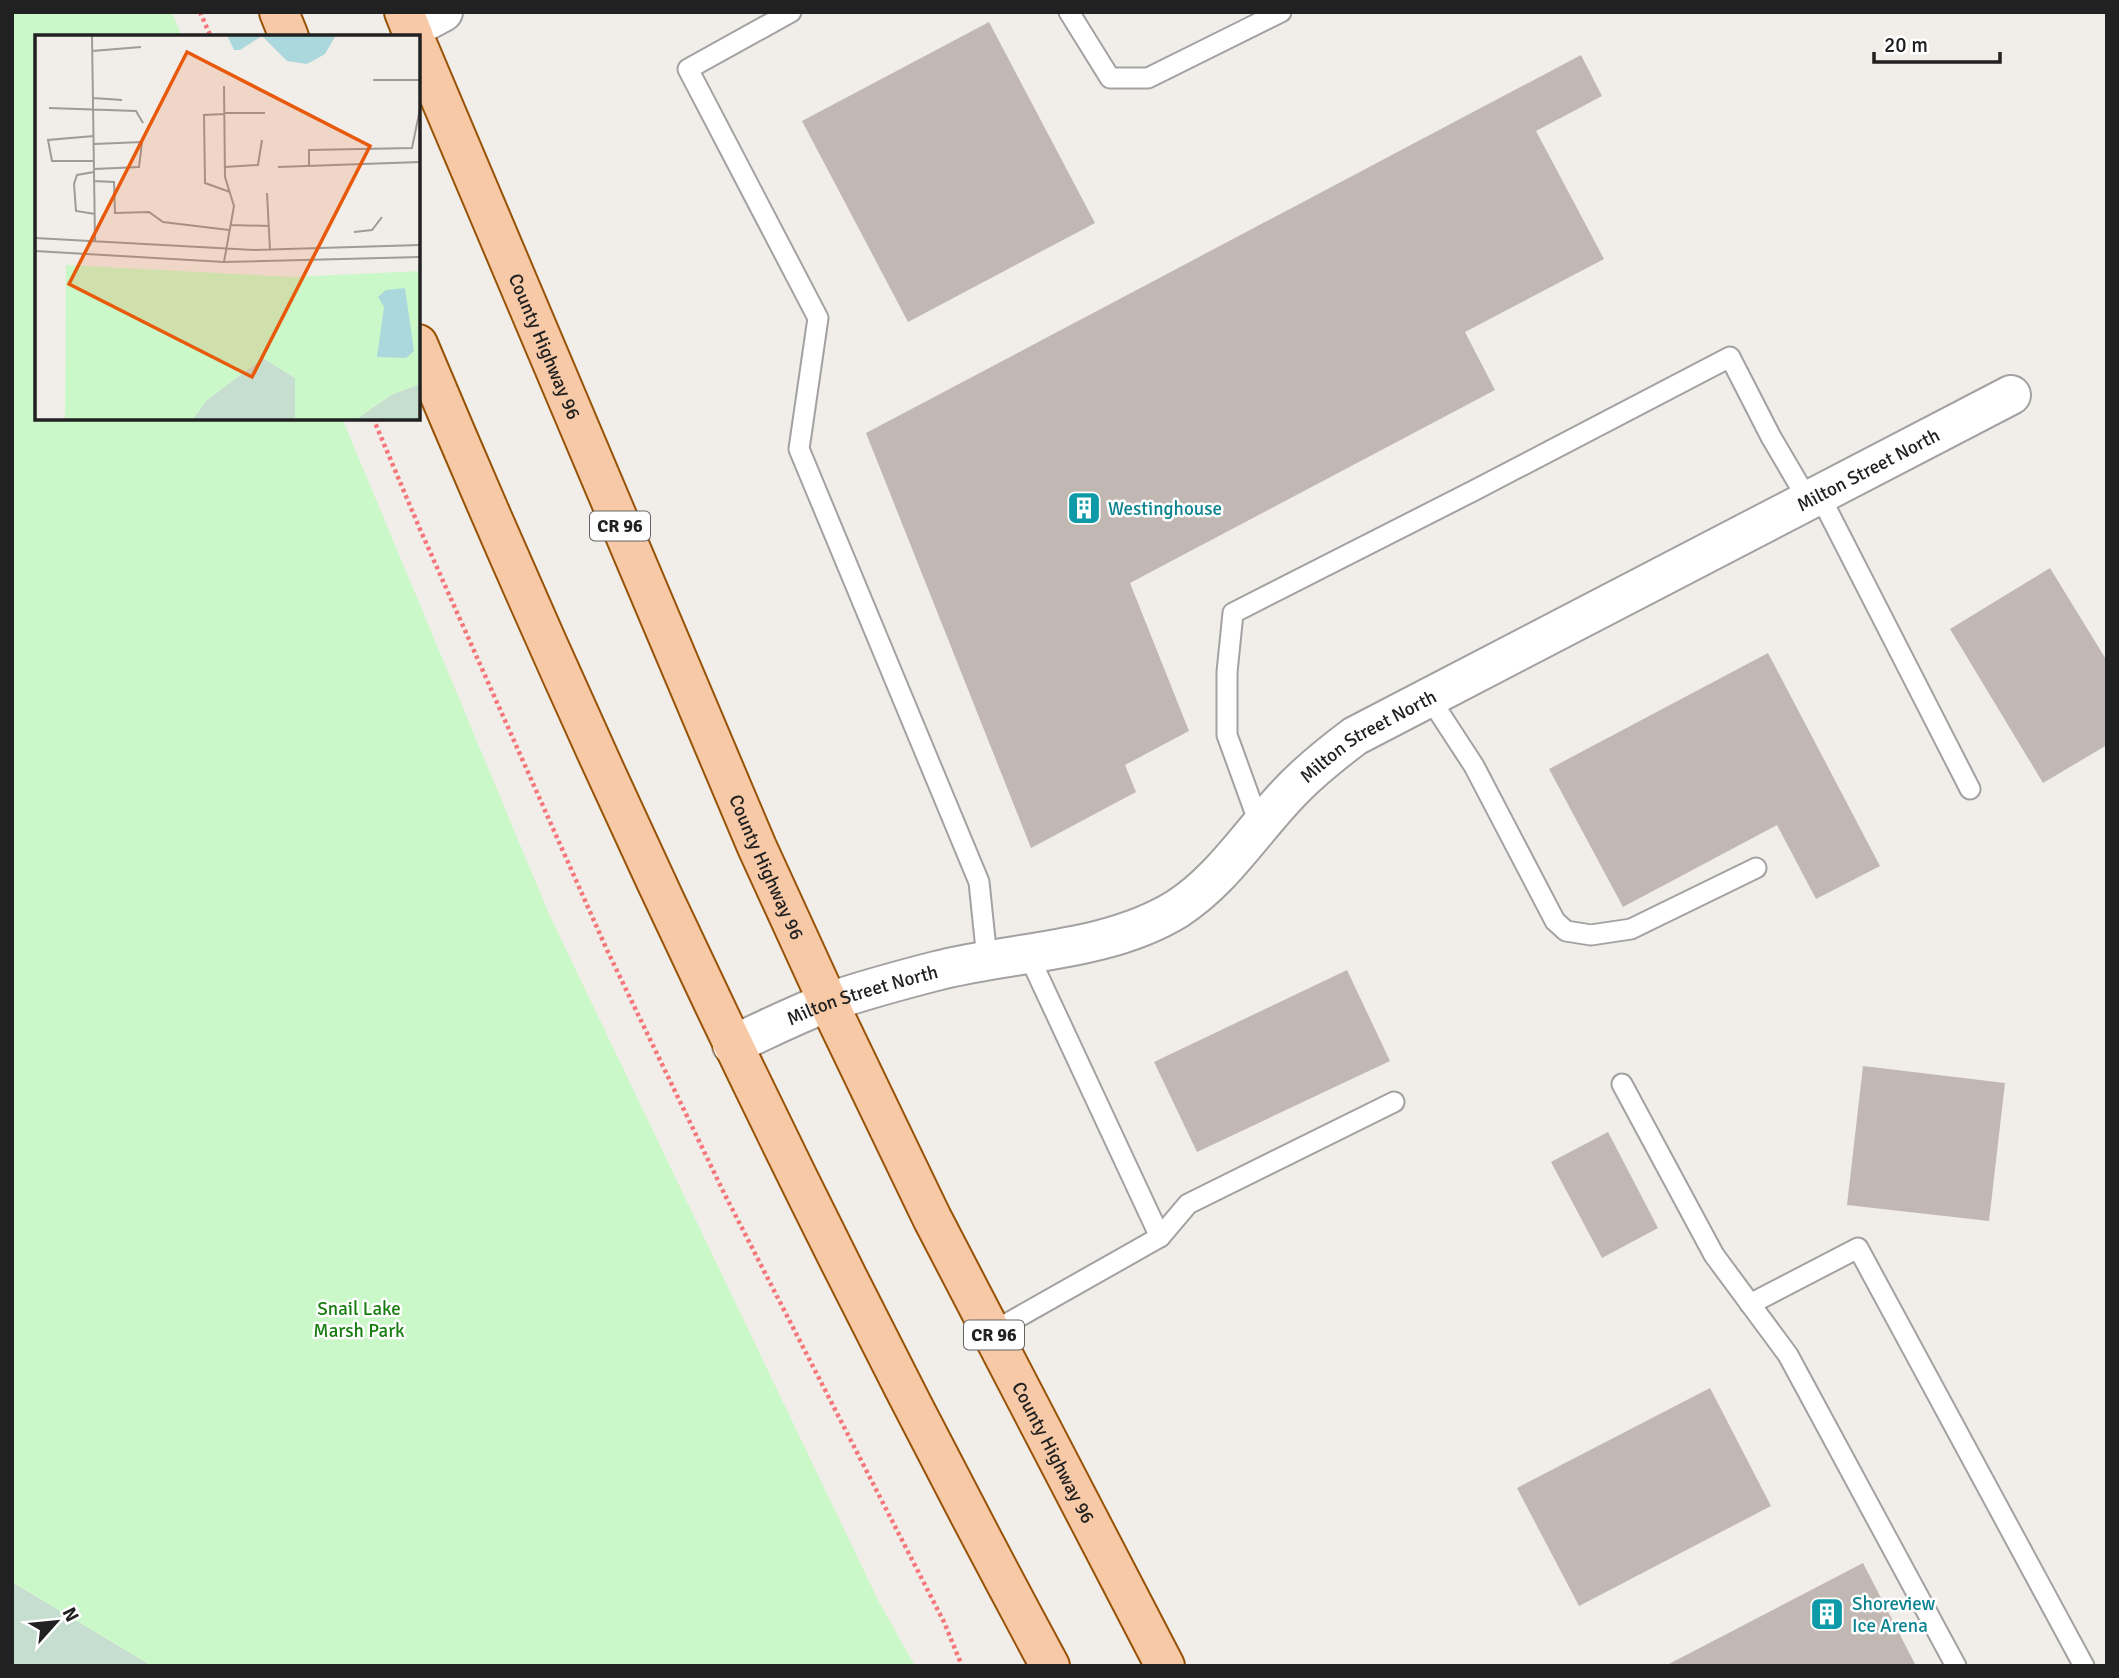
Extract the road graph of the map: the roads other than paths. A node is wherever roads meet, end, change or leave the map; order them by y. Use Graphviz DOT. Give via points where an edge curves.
graph roads {
  1 [pos="279,12"];
  2 [pos="791,12"];
  3 [pos="1069,12"];
  4 [pos="1281,12"];
  5 [pos="418,27"];
  6 [pos="288,35"];
  7 [pos="420,349"];
  8 [pos="2011,395"];
  9 [pos="1814,497"];
  10 [pos="1429,696"];
  11 [pos="1970,789"];
  12 [pos="1260,826"];
  13 [pos="1756,868"];
  14 [pos="1028,954"];
  15 [pos="987,959"];
  16 [pos="828,1002"];
  17 [pos="732,1045"];
  18 [pos="1622,1084"];
  19 [pos="1394,1102"];
  20 [pos="1160,1237"];
  21 [pos="1750,1304"];
  22 [pos="992,1332"];
  23 [pos="1050,1666"];
  24 [pos="1165,1666"];
  25 [pos="1956,1666"];
  26 [pos="2084,1666"];
  1 -- 6 [label="main road"];
  2 -- 15 [label="lane" via="688,69 818,318 799,449 979,882"];
  3 -- 4 [label="lane" via="1110,78 1148,78"];
  5 -- 16 [label="main road, County Highway 96 / CR 96" via="752,834"];
  7 -- 17 [label="main road"];
  8 -- 9 [label="street, Milton Street North"];
  9 -- 10 [label="street, Milton Street North"];
  9 -- 11 [label="lane"];
  9 -- 12 [label="lane" via="1771,437 1730,356 1233,613 1227,736"];
  10 -- 12 [label="street, Milton Street North" via="1355,736 1318,763"];
  10 -- 13 [label="lane" via="1474,766 1555,921 1566,931 1591,935 1631,929"];
  12 -- 14 [label="street, Milton Street North" via="1213,880 1176,909 1123,932"];
  14 -- 15 [label="street, Milton Street North"];
  14 -- 20 [label="lane"];
  15 -- 16 [label="street, Milton Street North"];
  16 -- 17 [label="street, Milton Street North"];
  16 -- 22 [label="main road, County Highway 96 / CR 96"];
  17 -- 23 [label="main road" via="956,1493"];
  18 -- 21 [label="lane" via="1714,1255"];
  19 -- 20 [label="lane" via="1188,1204"];
  20 -- 22 [label="lane"];
  21 -- 25 [label="lane" via="1788,1355"];
  21 -- 26 [label="lane" via="1858,1248"];
  22 -- 24 [label="main road, County Highway 96 / CR 96"];
}
